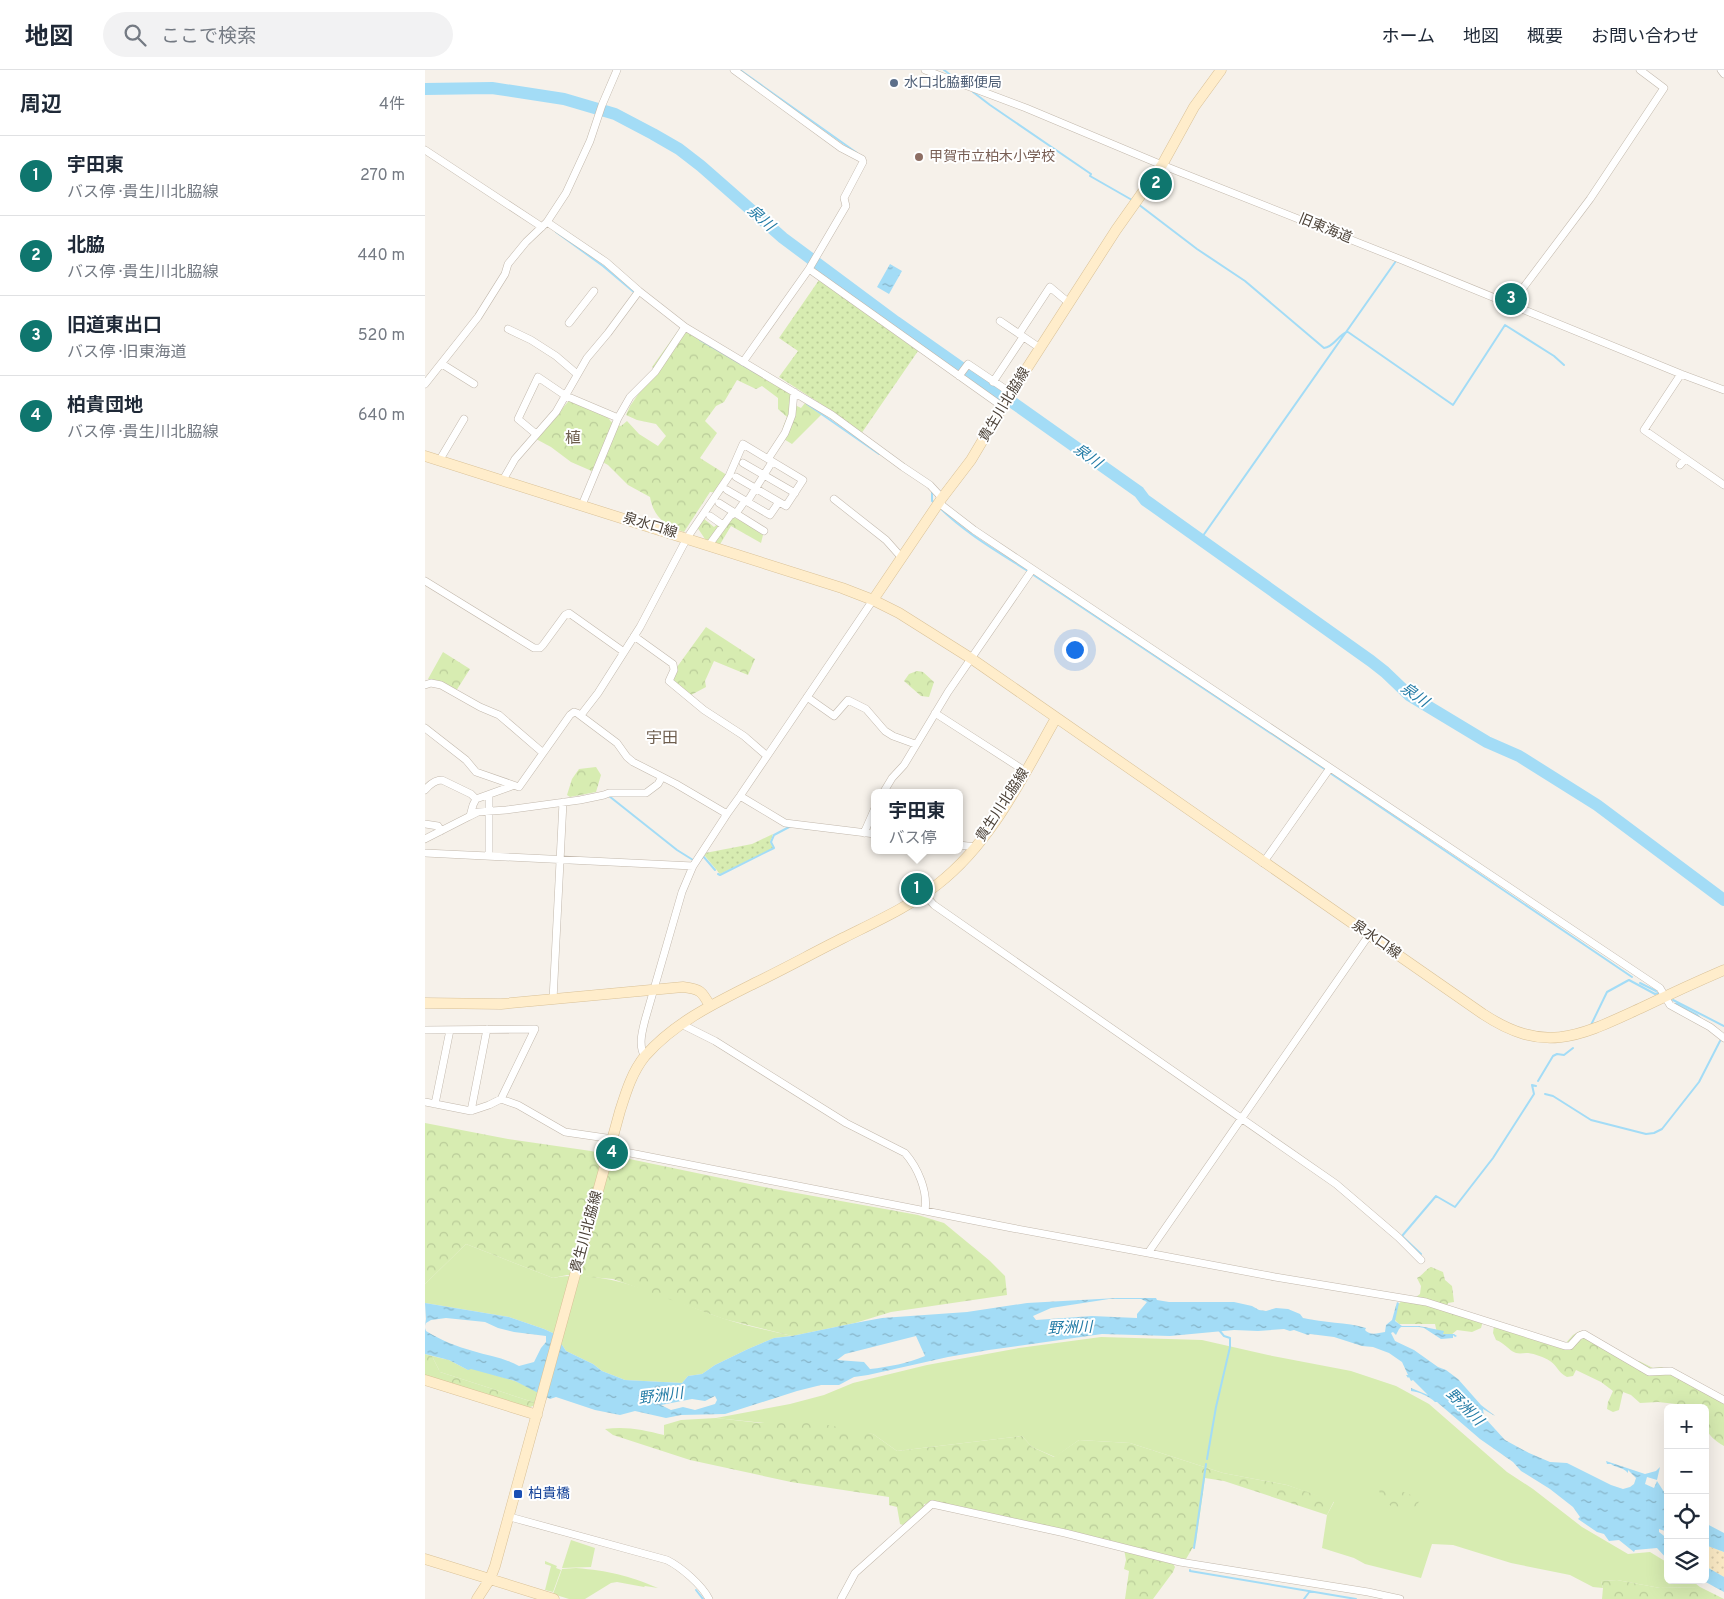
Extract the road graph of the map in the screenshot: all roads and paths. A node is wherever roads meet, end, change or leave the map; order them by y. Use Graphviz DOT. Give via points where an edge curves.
graph roads {
  1 [pos="617,70"];
  2 [pos="734,70"];
  3 [pos="925,70"];
  4 [pos="1221,70"];
  5 [pos="1640,70"];
  6 [pos="1721,70"];
  7 [pos="1724,74"];
  8 [pos="425,150"];
  9 [pos="1162,165"];
  10 [pos="545,224"];
  11 [pos="810,267"];
  12 [pos="594,291"];
  13 [pos="639,291"];
  14 [pos="1069,303"];
  15 [pos="1511,304"];
  16 [pos="1000,321"];
  17 [pos="569,323"];
  18 [pos="685,327"];
  19 [pos="508,329"];
  20 [pos="1021,335"];
  21 [pos="1040,348"];
  22 [pos="743,362"];
  23 [pos="441,364"];
  24 [pos="577,374"];
  25 [pos="1681,374"];
  26 [pos="959,376"];
  27 [pos="993,382"];
  28 [pos="425,384"];
  29 [pos="474,384"];
  30 [pos="1724,390"];
  31 [pos="794,392"];
  32 [pos="1011,393"];
  33 [pos="566,396"];
  34 [pos="1003,407"];
  35 [pos="618,418"];
  36 [pos="464,419"];
  37 [pos="536,434"];
  38 [pos="425,456"];
  39 [pos="1685,459"];
  40 [pos="770,460"];
  41 [pos="439,461"];
  42 [pos="743,463"];
  43 [pos="1680,465"];
  44 [pos="764,475"];
  45 [pos="736,477"];
  46 [pos="503,480"];
  47 [pos="1724,485"];
  48 [pos="756,488"];
  49 [pos="727,490"];
  50 [pos="795,493"];
  51 [pos="834,499"];
  52 [pos="746,501"];
  53 [pos="941,501"];
  54 [pos="779,502"];
  55 [pos="719,504"];
  56 [pos="582,505"];
  57 [pos="735,514"];
  58 [pos="710,516"];
  59 [pos="723,525"];
  60 [pos="764,532"];
  61 [pos="687,538"];
  62 [pos="709,545"];
  63 [pos="902,558"];
  64 [pos="1032,570"];
  65 [pos="425,581"];
  66 [pos="873,600"];
  67 [pos="634,636"];
  68 [pos="624,652"];
  69 [pos="971,659"];
  70 [pos="425,685"];
  71 [pos="807,697"];
  72 [pos="935,713"];
  73 [pos="581,715"];
  74 [pos="1056,718"];
  75 [pos="425,728"];
  76 [pos="915,744"];
  77 [pos="543,752"];
  78 [pos="767,756"];
  79 [pos="1330,768"];
  80 [pos="1025,771"];
  81 [pos="662,777"];
  82 [pos="512,786"];
  83 [pos="885,789"];
  84 [pos="425,790"];
  85 [pos="489,795"];
  86 [pos="740,796"];
  87 [pos="476,799"];
  88 [pos="563,802"];
  89 [pos="490,812"];
  90 [pos="727,814"];
  91 [pos="470,816"];
  92 [pos="871,817"];
  93 [pos="425,824"];
  94 [pos="441,831"];
  95 [pos="864,833"];
  96 [pos="871,834"];
  97 [pos="425,839"];
  98 [pos="963,845"];
  99 [pos="976,847"];
  100 [pos="425,853"];
  101 [pos="489,856"];
  102 [pos="561,860"];
  103 [pos="1263,863"];
  104 [pos="693,866"];
  105 [pos="925,894"];
  106 [pos="1369,935"];
  107 [pos="1724,970"];
  108 [pos="653,990"];
  109 [pos="1665,996"];
  110 [pos="553,1000"];
  111 [pos="425,1003"];
  112 [pos="710,1006"];
  113 [pos="681,1024"];
  114 [pos="425,1030"];
  115 [pos="450,1030"];
  116 [pos="487,1030"];
  117 [pos="1724,1038"];
  118 [pos="645,1057"];
  119 [pos="501,1099"];
  120 [pos="425,1102"];
  121 [pos="435,1104"];
  122 [pos="471,1110"];
  123 [pos="1241,1119"];
  124 [pos="613,1139"];
  125 [pos="610,1150"];
  126 [pos="925,1211"];
  127 [pos="1148,1253"];
  128 [pos="1421,1260"];
  129 [pos="425,1380"];
  130 [pos="1724,1400"];
  131 [pos="538,1410"];
  132 [pos="510,1517"];
  133 [pos="425,1559"];
  134 [pos="490,1579"];
  135 [pos="477,1599"];
  136 [pos="554,1599"];
  137 [pos="709,1599"];
  138 [pos="841,1599"];
  139 [pos="1400,1599"];
  1 -- 10 [label="street" via="566,193"];
  2 -- 11 [label="street" via="841,148 862,159 844,198 846,206"];
  3 -- 9 [label="street, 旧東海道"];
  4 -- 9 [label="main road, 貴生川北脇線" via="1194,107"];
  5 -- 15 [label="street" via="1663,88 1590,200"];
  6 -- 7 [label="street"];
  8 -- 10 [label="street"];
  9 -- 14 [label="main road, 貴生川北脇線"];
  9 -- 15 [label="street, 旧東海道"];
  10 -- 13 [label="street" via="606,262"];
  10 -- 23 [label="street" via="508,264 478,317"];
  11 -- 22 [label="street"];
  11 -- 26 [label="street"];
  12 -- 17 [label="street"];
  13 -- 18 [label="street"];
  13 -- 24 [label="street"];
  14 -- 20 [label="street" via="1049,287"];
  14 -- 21 [label="main road, 貴生川北脇線"];
  15 -- 25 [label="street, 旧東海道"];
  16 -- 20 [label="street"];
  18 -- 22 [label="street"];
  18 -- 35 [label="street" via="655,372 630,397"];
  19 -- 24 [label="street" via="556,356"];
  20 -- 21 [label="street"];
  20 -- 27 [label="street"];
  21 -- 32 [label="main road, 貴生川北脇線"];
  22 -- 31 [label="street"];
  23 -- 28 [label="street"];
  23 -- 29 [label="street"];
  24 -- 33 [label="street"];
  25 -- 30 [label="street, 旧東海道"];
  25 -- 39 [label="street" via="1644,430"];
  26 -- 27 [label="street" via="967,364"];
  26 -- 34 [label="street"];
  27 -- 32 [label="street"];
  31 -- 40 [label="street" via="792,415"];
  31 -- 53 [label="street" via="930,485"];
  32 -- 34 [label="main road, 貴生川北脇線"];
  33 -- 35 [label="street"];
  33 -- 37 [label="street"];
  33 -- 37 [label="street" via="538,377 518,419"];
  34 -- 53 [label="main road, 貴生川北脇線"];
  35 -- 56 [label="street"];
  36 -- 41 [label="street"];
  37 -- 46 [label="street"];
  38 -- 41 [label="main road, 泉水口線"];
  39 -- 43 [label="street"];
  39 -- 47 [label="street"];
  40 -- 44 [label="street"];
  40 -- 50 [label="street" via="803,480"];
  40 -- 61 [label="street" via="743,444 729,476"];
  41 -- 46 [label="main road, 泉水口線"];
  42 -- 44 [label="street"];
  44 -- 48 [label="street"];
  44 -- 50 [label="street"];
  45 -- 48 [label="street"];
  46 -- 56 [label="main road, 泉水口線"];
  48 -- 52 [label="street"];
  48 -- 54 [label="street"];
  49 -- 52 [label="street"];
  50 -- 54 [label="street" via="786,506"];
  51 -- 63 [label="street"];
  52 -- 54 [label="street" via="770,515"];
  52 -- 57 [label="street"];
  53 -- 63 [label="main road, 貴生川北脇線"];
  53 -- 64 [label="street" via="974,530"];
  55 -- 57 [label="street"];
  56 -- 61 [label="main road, 泉水口線"];
  57 -- 59 [label="street"];
  57 -- 60 [label="street"];
  58 -- 59 [label="street"];
  59 -- 62 [label="street"];
  61 -- 62 [label="main road, 泉水口線"];
  61 -- 67 [label="street"];
  62 -- 66 [label="main road, 泉水口線"];
  63 -- 66 [label="main road, 貴生川北脇線"];
  64 -- 69 [label="street"];
  64 -- 79 [label="street"];
  65 -- 68 [label="street" via="534,648 543,645 569,613"];
  66 -- 69 [label="main road"];
  66 -- 71 [label="street"];
  67 -- 68 [label="street"];
  67 -- 78 [label="street" via="673,664 669,681"];
  68 -- 73 [label="street"];
  69 -- 72 [label="street"];
  69 -- 74 [label="main road"];
  70 -- 77 [label="street" via="441,685 499,715"];
  71 -- 76 [label="street" via="834,716 848,700 866,709 893,736"];
  71 -- 78 [label="street"];
  72 -- 76 [label="street"];
  72 -- 80 [label="street"];
  73 -- 77 [label="street" via="574,712 570,715"];
  73 -- 81 [label="street" via="617,743 633,762"];
  74 -- 80 [label="main road, 貴生川北脇線"];
  74 -- 103 [label="main road, 泉水口線"];
  75 -- 82 [label="street" via="466,760 476,772"];
  76 -- 83 [label="street"];
  77 -- 82 [label="street" via="519,787"];
  78 -- 86 [label="street"];
  79 -- 103 [label="street"];
  79 -- 109 [label="street" via="1660,988"];
  80 -- 99 [label="main road, 貴生川北脇線"];
  81 -- 88 [label="street" via="646,793 609,793"];
  81 -- 90 [label="street"];
  82 -- 85 [label="street"];
  84 -- 87 [label="street" via="437,780 442,780"];
  85 -- 87 [label="street"];
  85 -- 89 [label="street"];
  86 -- 90 [label="street"];
  86 -- 95 [label="street" via="785,823"];
  87 -- 91 [label="street"];
  88 -- 89 [label="street"];
  88 -- 102 [label="street"];
  89 -- 91 [label="street"];
  89 -- 101 [label="street"];
  90 -- 104 [label="street"];
  91 -- 94 [label="street"];
  92 -- 95 [label="street"];
  93 -- 94 [label="street" via="438,826"];
  94 -- 97 [label="street"];
  95 -- 96 [label="street"];
  98 -- 99 [label="street"];
  99 -- 105 [label="main road, 貴生川北脇線"];
  100 -- 101 [label="street"];
  101 -- 102 [label="street"];
  102 -- 104 [label="street"];
  102 -- 110 [label="street"];
  103 -- 106 [label="main road, 泉水口線"];
  104 -- 108 [label="street"];
  105 -- 112 [label="main road, 貴生川北脇線"];
  105 -- 123 [label="street" via="933,905"];
  106 -- 109 [label="main road, 泉水口線" via="1492,1020 1521,1034 1547,1038 1574,1036"];
  106 -- 123 [label="street"];
  107 -- 109 [label="main road, 泉水口線"];
  108 -- 110 [label="main road"];
  108 -- 112 [label="main road" via="697,989"];
  108 -- 118 [label="street" via="641,1040 641,1052"];
  109 -- 117 [label="street" via="1670,1005"];
  110 -- 111 [label="main road" via="501,1004"];
  112 -- 113 [label="main road, 貴生川北脇線"];
  113 -- 118 [label="main road, 貴生川北脇線"];
  113 -- 126 [label="street" via="715,1041 846,1123 905,1152 925,1191"];
  114 -- 115 [label="street"];
  115 -- 116 [label="street"];
  115 -- 121 [label="street"];
  116 -- 119 [label="street" via="535,1029"];
  116 -- 122 [label="street"];
  118 -- 124 [label="main road, 貴生川北脇線" via="627,1089"];
  119 -- 122 [label="street"];
  119 -- 124 [label="street" via="519,1105 565,1132"];
  120 -- 121 [label="street"];
  121 -- 122 [label="street"];
  123 -- 127 [label="street"];
  123 -- 128 [label="street" via="1336,1184"];
  124 -- 125 [label="main road, 貴生川北脇線"];
  125 -- 126 [label="street"];
  125 -- 131 [label="main road, 貴生川北脇線"];
  126 -- 127 [label="street"];
  127 -- 130 [label="street" via="1427,1302 1565,1346 1570,1346 1585,1334 1649,1372 1671,1371"];
  129 -- 131 [label="main road"];
  131 -- 132 [label="main road, 貴生川北脇線"];
  132 -- 134 [label="main road, 貴生川北脇線"];
  132 -- 137 [label="street" via="667,1560 682,1570"];
  133 -- 134 [label="main road"];
  134 -- 135 [label="main road, 貴生川北脇線"];
  134 -- 136 [label="main road"];
  138 -- 139 [label="street" via="855,1573 933,1504 1180,1562"];
}
